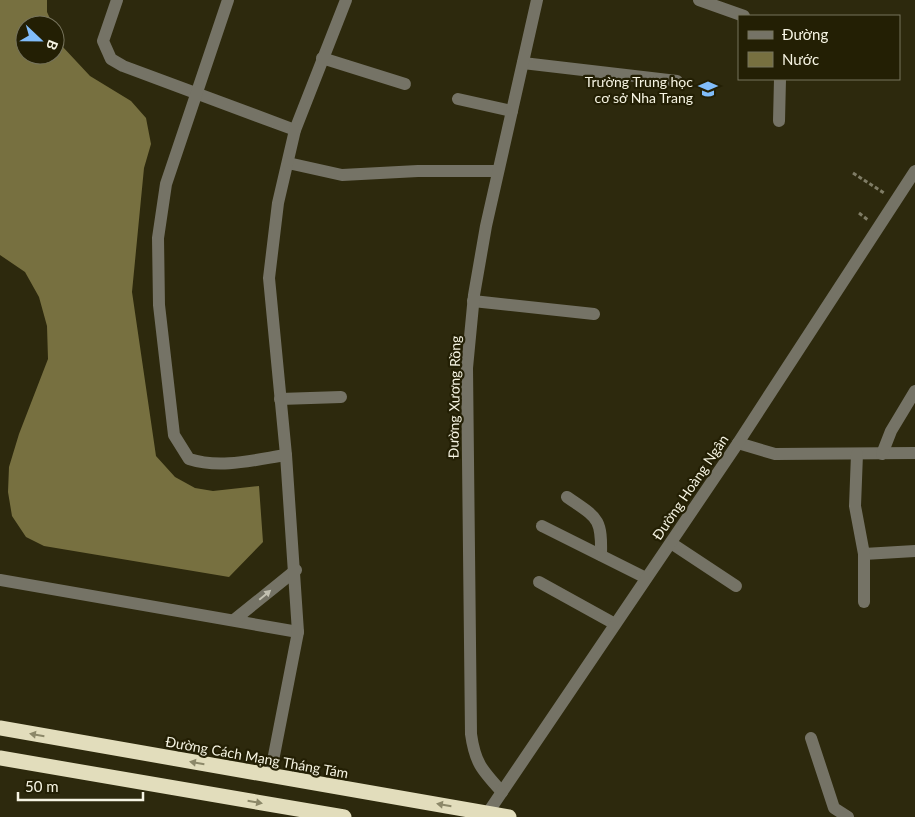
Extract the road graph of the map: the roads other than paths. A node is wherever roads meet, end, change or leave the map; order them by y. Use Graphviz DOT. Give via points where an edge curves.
graph roads {
  1 [pos="117,0"];
  2 [pos="228,0"];
  3 [pos="346,0"];
  4 [pos="537,0"];
  5 [pos="699,0"];
  6 [pos="741,15"];
  7 [pos="322,58"];
  8 [pos="524,63"];
  9 [pos="780,80"];
  10 [pos="677,82"];
  11 [pos="404,84"];
  12 [pos="196,93"];
  13 [pos="458,99"];
  14 [pos="512,111"];
  15 [pos="779,121"];
  16 [pos="296,130"];
  17 [pos="288,163"];
  18 [pos="497,171"];
  19 [pos="915,171"];
  20 [pos="473,301"];
  21 [pos="594,314"];
  22 [pos="915,391"];
  23 [pos="341,397"];
  24 [pos="280,399"];
  25 [pos="738,443"];
  26 [pos="915,453"];
  27 [pos="857,454"];
  28 [pos="882,454"];
  29 [pos="286,455"];
  30 [pos="567,497"];
  31 [pos="542,526"];
  32 [pos="670,543"];
  33 [pos="915,551"];
  34 [pos="864,554"];
  35 [pos="601,555"];
  36 [pos="296,570"];
  37 [pos="646,578"];
  38 [pos="0,580"];
  39 [pos="539,582"];
  40 [pos="736,586"];
  41 [pos="864,602"];
  42 [pos="234,620"];
  43 [pos="615,624"];
  44 [pos="298,632"];
  45 [pos="0,728"];
  46 [pos="811,738"];
  47 [pos="0,758"];
  48 [pos="233,770"];
  49 [pos="270,776"];
  50 [pos="502,792"];
  51 [pos="227,797"];
  52 [pos="486,815"];
  53 [pos="344,817"];
  54 [pos="509,817"];
  55 [pos="848,817"];
  1 -- 12 [label="street" via="103,41 111,59"];
  2 -- 12 [label="street"];
  3 -- 7 [label="street"];
  4 -- 8 [label="street, Đường Xương Rồng"];
  5 -- 6 [label="street"];
  7 -- 11 [label="street"];
  7 -- 16 [label="street"];
  8 -- 10 [label="street"];
  8 -- 14 [label="street, Đường Xương Rồng"];
  9 -- 15 [label="street"];
  12 -- 16 [label="street"];
  12 -- 29 [label="street" via="166,184 158,238 159,305 174,435 189,459 201,463 218,465"];
  13 -- 14 [label="street"];
  14 -- 18 [label="street, Đường Xương Rồng"];
  16 -- 17 [label="street"];
  17 -- 18 [label="street" via="342,175"];
  17 -- 24 [label="street" via="278,202 269,278"];
  18 -- 20 [label="street, Đường Xương Rồng"];
  19 -- 25 [label="street, Đường Hoàng Ngân"];
  20 -- 21 [label="street"];
  20 -- 50 [label="street, Đường Xương Rồng" via="467,368 470,734 474,756 484,773"];
  22 -- 28 [label="street" via="891,430"];
  23 -- 24 [label="street"];
  24 -- 29 [label="street"];
  25 -- 27 [label="street" via="775,454"];
  25 -- 32 [label="street, Đường Hoàng Ngân"];
  26 -- 28 [label="street"];
  27 -- 28 [label="street"];
  27 -- 34 [label="street" via="855,506"];
  29 -- 36 [label="street"];
  30 -- 35 [label="street" via="598,523 602,531"];
  31 -- 35 [label="street"];
  32 -- 37 [label="street, Đường Hoàng Ngân"];
  32 -- 40 [label="street"];
  33 -- 34 [label="street"];
  34 -- 41 [label="street"];
  35 -- 37 [label="street"];
  42 -- 36 [label="street, one-way"];
  36 -- 44 [label="street"];
  37 -- 43 [label="street, Đường Hoàng Ngân"];
  38 -- 42 [label="street"];
  39 -- 43 [label="street"];
  42 -- 44 [label="street"];
  43 -- 50 [label="street, Đường Hoàng Ngân"];
  44 -- 49 [label="street"];
  48 -- 45 [label="highway, Đường Cách Mạng Tháng Tám, one-way"];
  46 -- 55 [label="street" via="834,808"];
  47 -- 51 [label="highway"];
  48 -- 49 [label="highway, Đường Cách Mạng Tháng Tám"];
  48 -- 51 [label="highway"];
  52 -- 49 [label="highway, Đường Cách Mạng Tháng Tám, one-way"];
  50 -- 52 [label="street, Đường Hoàng Ngân"];
  51 -- 53 [label="highway, one-way"];
  52 -- 54 [label="highway, Đường Cách Mạng Tháng Tám"];
}
